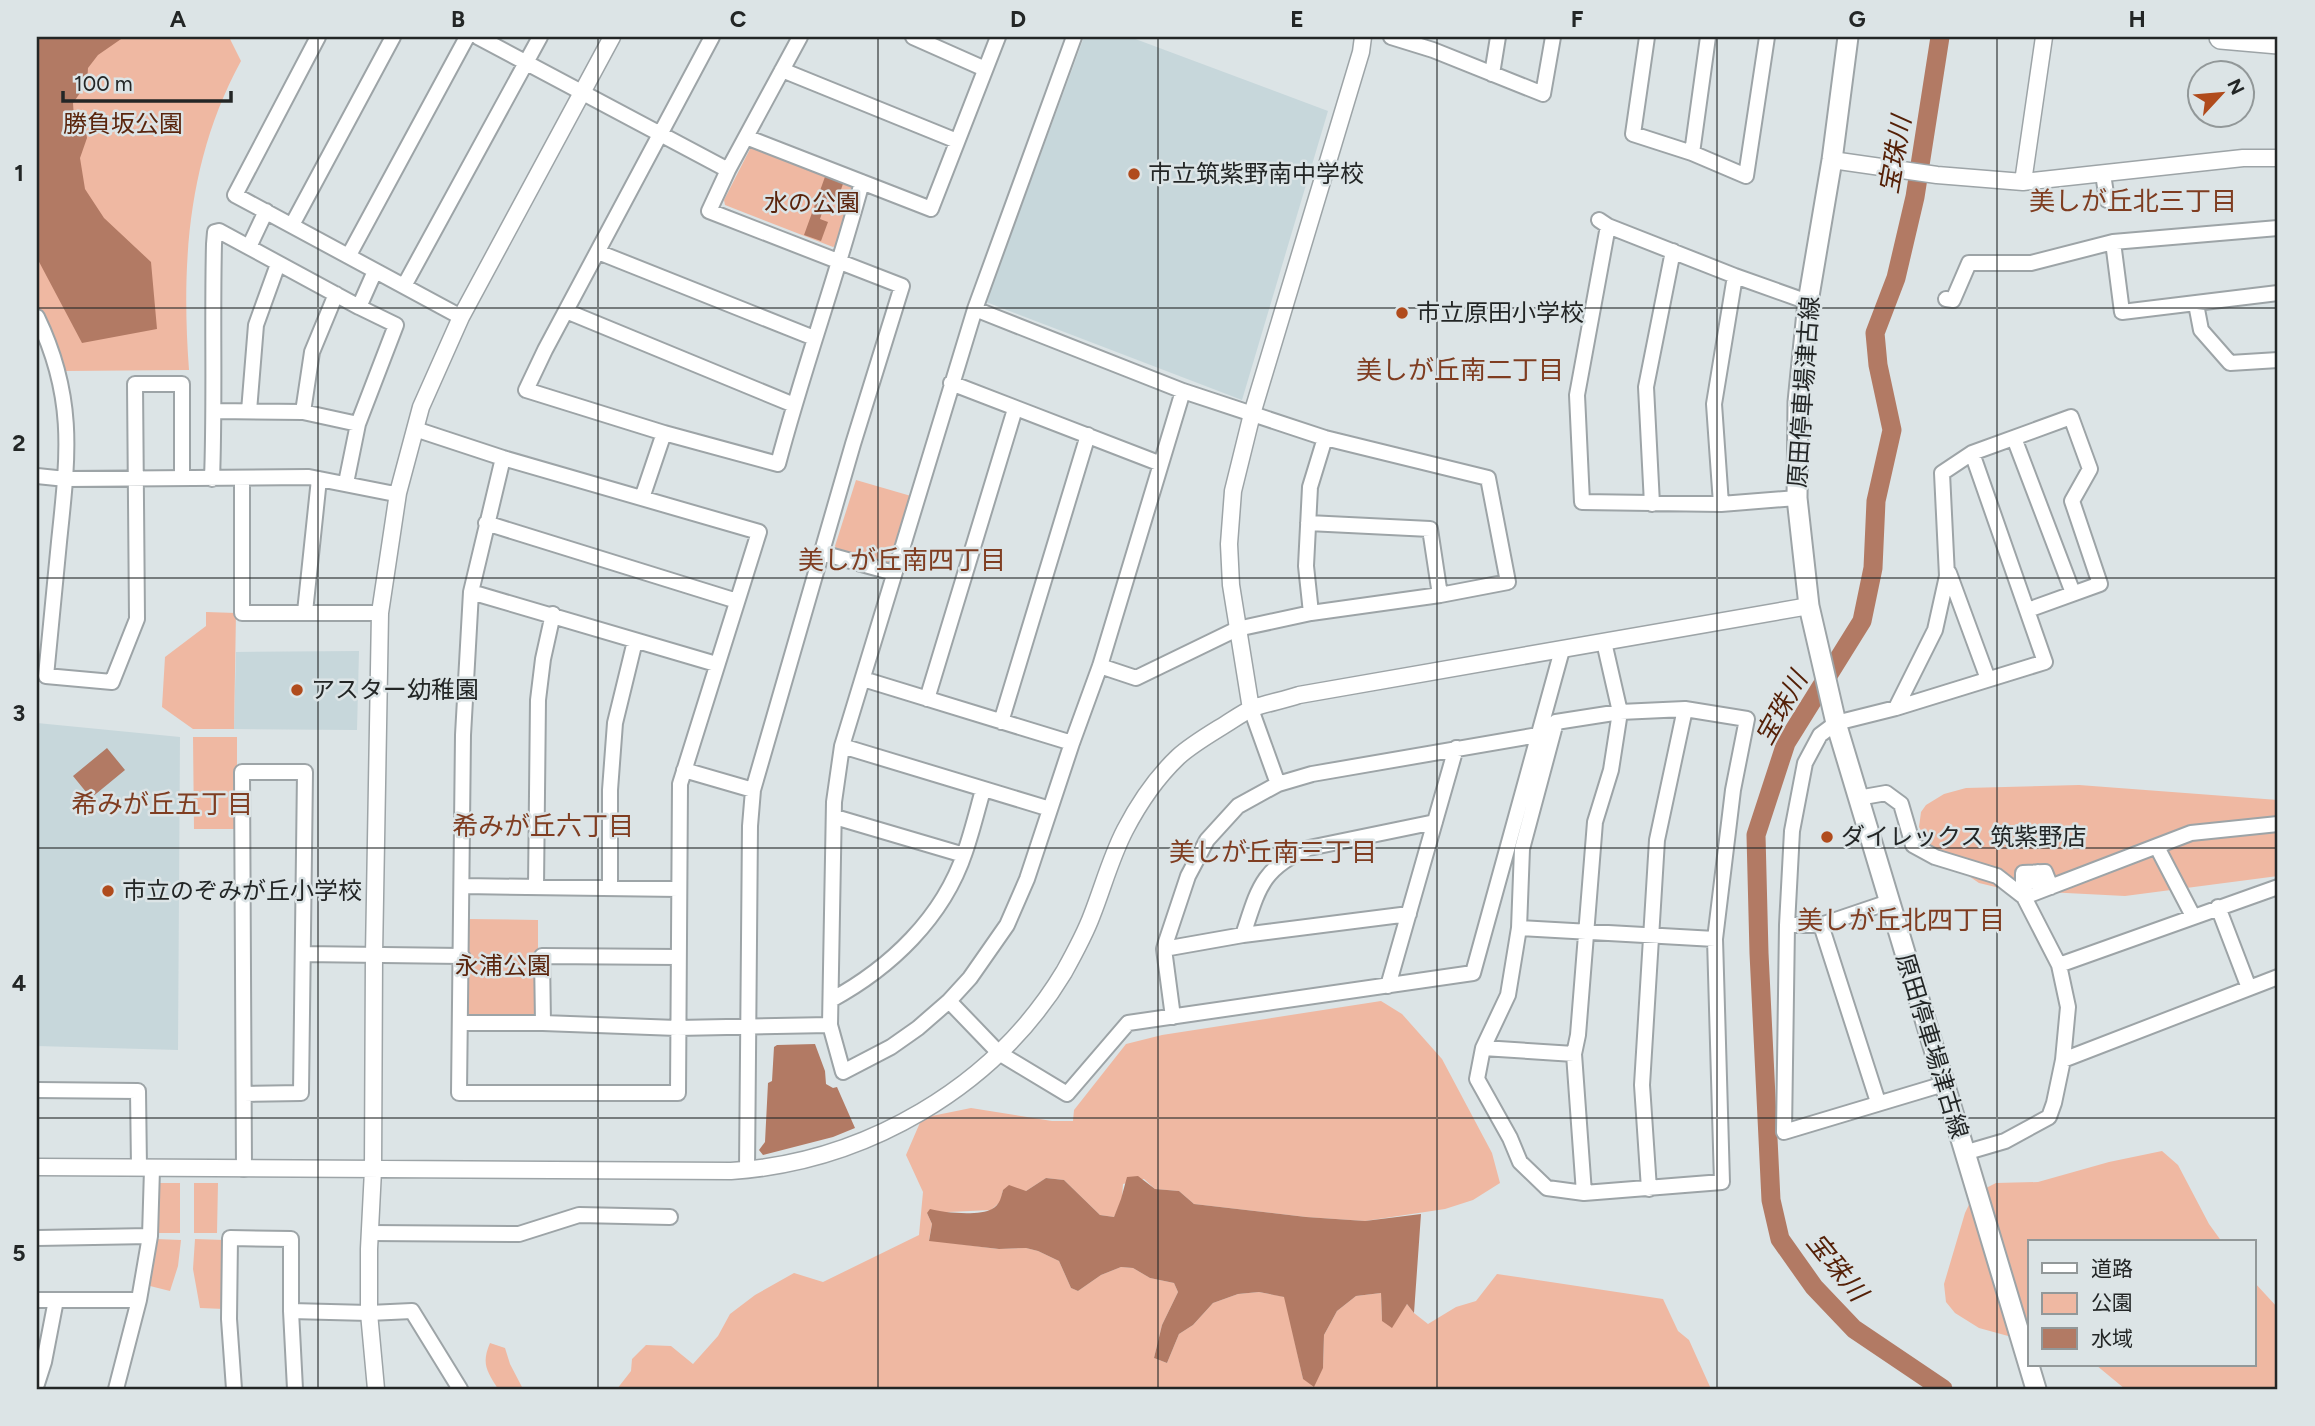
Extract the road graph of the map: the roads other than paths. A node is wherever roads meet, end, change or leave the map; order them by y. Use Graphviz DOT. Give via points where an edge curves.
graph roads {
  1 [pos="318,37"];
  2 [pos="393,37"];
  3 [pos="467,37"];
  4 [pos="478,37"];
  5 [pos="540,37"];
  6 [pos="612,37"];
  7 [pos="712,37"];
  8 [pos="800,37"];
  9 [pos="913,37"];
  10 [pos="998,37"];
  11 [pos="1074,37"];
  12 [pos="1363,37"];
  13 [pos="1391,37"];
  14 [pos="1498,37"];
  15 [pos="1553,37"];
  16 [pos="1647,37"];
  17 [pos="1708,37"];
  18 [pos="1767,37"];
  19 [pos="1848,37"];
  20 [pos="2044,37"];
  21 [pos="2221,37"];
  22 [pos="2278,42"];
  23 [pos="1434,44"];
  24 [pos="526,62"];
  25 [pos="985,69"];
  26 [pos="782,70"];
  27 [pos="1492,74"];
  28 [pos="582,94"];
  29 [pos="659,133"];
  30 [pos="746,137"];
  31 [pos="957,141"];
  32 [pos="1692,153"];
  33 [pos="2278,158"];
  34 [pos="1832,160"];
  35 [pos="728,170"];
  36 [pos="2103,174"];
  37 [pos="862,181"];
  38 [pos="2023,182"];
  39 [pos="2107,200"];
  40 [pos="265,211"];
  41 [pos="292,225"];
  42 [pos="2278,228"];
  43 [pos="2113,242"];
  44 [pos="249,247"];
  45 [pos="1673,251"];
  46 [pos="598,252"];
  47 [pos="349,255"];
  48 [pos="840,263"];
  49 [pos="278,264"];
  50 [pos="375,271"];
  51 [pos="1735,276"];
  52 [pos="404,286"];
  53 [pos="2278,293"];
  54 [pos="336,294"];
  55 [pos="1946,299"];
  56 [pos="1808,302"];
  57 [pos="2196,304"];
  58 [pos="359,307"];
  59 [pos="975,309"];
  60 [pos="566,311"];
  61 [pos="37,317"];
  62 [pos="461,317"];
  63 [pos="814,338"];
  64 [pos="2278,360"];
  65 [pos="951,383"];
  66 [pos="1182,391"];
  67 [pos="794,405"];
  68 [pos="1015,409"];
  69 [pos="215,411"];
  70 [pos="249,411"];
  71 [pos="303,412"];
  72 [pos="1252,414"];
  73 [pos="358,424"];
  74 [pos="415,429"];
  75 [pos="664,433"];
  76 [pos="1088,435"];
  77 [pos="1325,438"];
  78 [pos="2014,438"];
  79 [pos="1972,453"];
  80 [pos="503,458"];
  81 [pos="1161,464"];
  82 [pos="37,477"];
  83 [pos="182,478"];
  84 [pos="242,478"];
  85 [pos="66,479"];
  86 [pos="134,479"];
  87 [pos="212,479"];
  88 [pos="319,479"];
  89 [pos="346,483"];
  90 [pos="398,493"];
  91 [pos="642,498"];
  92 [pos="1797,498"];
  93 [pos="1652,504"];
  94 [pos="1721,504"];
  95 [pos="486,523"];
  96 [pos="1308,523"];
  97 [pos="822,552"];
  98 [pos="1947,569"];
  99 [pos="894,573"];
  100 [pos="471,592"];
  101 [pos="2073,593"];
  102 [pos="1440,595"];
  103 [pos="737,601"];
  104 [pos="1809,606"];
  105 [pos="2028,610"];
  106 [pos="305,612"];
  107 [pos="380,613"];
  108 [pos="1311,613"];
  109 [pos="553,614"];
  110 [pos="1237,629"];
  111 [pos="635,641"];
  112 [pos="1604,642"];
  113 [pos="1562,650"];
  114 [pos="716,664"];
  115 [pos="1100,666"];
  116 [pos="863,679"];
  117 [pos="1988,680"];
  118 [pos="927,699"];
  119 [pos="1896,708"];
  120 [pos="1251,709"];
  121 [pos="1685,709"];
  122 [pos="1620,712"];
  123 [pos="1835,718"];
  124 [pos="1001,722"];
  125 [pos="1538,735"];
  126 [pos="1072,743"];
  127 [pos="842,747"];
  128 [pos="1456,748"];
  129 [pos="684,770"];
  130 [pos="1278,783"];
  131 [pos="753,790"];
  132 [pos="983,790"];
  133 [pos="1858,798"];
  134 [pos="1050,810"];
  135 [pos="835,817"];
  136 [pos="1435,822"];
  137 [pos="2278,824"];
  138 [pos="2157,847"];
  139 [pos="964,855"];
  140 [pos="2038,872"];
  141 [pos="463,886"];
  142 [pos="536,887"];
  143 [pos="610,887"];
  144 [pos="2051,887"];
  145 [pos="2278,887"];
  146 [pos="679,889"];
  147 [pos="2024,897"];
  148 [pos="1889,902"];
  149 [pos="2218,907"];
  150 [pos="1409,914"];
  151 [pos="2193,916"];
  152 [pos="1787,925"];
  153 [pos="1821,925"];
  154 [pos="1519,928"];
  155 [pos="1587,931"];
  156 [pos="1243,935"];
  157 [pos="1651,935"];
  158 [pos="1715,939"];
  159 [pos="1164,949"];
  160 [pos="303,954"];
  161 [pos="374,955"];
  162 [pos="462,956"];
  163 [pos="678,957"];
  164 [pos="2059,965"];
  165 [pos="2278,976"];
  166 [pos="1388,986"];
  167 [pos="2249,988"];
  168 [pos="831,1000"];
  169 [pos="949,1001"];
  170 [pos="1173,1017"];
  171 [pos="461,1023"];
  172 [pos="543,1023"];
  173 [pos="830,1025"];
  174 [pos="749,1026"];
  175 [pos="677,1028"];
  176 [pos="1483,1048"];
  177 [pos="999,1053"];
  178 [pos="1574,1054"];
  179 [pos="2063,1060"];
  180 [pos="1944,1084"];
  181 [pos="37,1090"];
  182 [pos="244,1094"];
  183 [pos="1878,1102"];
  184 [pos="1964,1153"];
  185 [pos="37,1167"];
  186 [pos="145,1168"];
  187 [pos="244,1169"];
  188 [pos="373,1170"];
  189 [pos="747,1170"];
  190 [pos="1649,1189"];
  191 [pos="1584,1193"];
  192 [pos="670,1217"];
  193 [pos="370,1233"];
  194 [pos="150,1236"];
  195 [pos="37,1238"];
  196 [pos="37,1300"];
  197 [pos="56,1300"];
  198 [pos="139,1300"];
  199 [pos="291,1311"];
  200 [pos="369,1313"];
  201 [pos="2028,1362"];
  202 [pos="2029,1366"];
  203 [pos="37,1384"];
  204 [pos="116,1389"];
  205 [pos="234,1389"];
  206 [pos="295,1389"];
  207 [pos="376,1389"];
  208 [pos="460,1389"];
  209 [pos="2036,1389"];
  1 -- 40 [label="street" via="235,195"];
  2 -- 41 [label="street"];
  3 -- 47 [label="street"];
  4 -- 24 [label="street"];
  5 -- 24 [label="street"];
  6 -- 28 [label="street"];
  7 -- 29 [label="street"];
  8 -- 26 [label="street"];
  9 -- 25 [label="street"];
  10 -- 25 [label="street"];
  11 -- 59 [label="street"];
  12 -- 72 [label="street"];
  13 -- 23 [label="street"];
  14 -- 27 [label="street"];
  15 -- 27 [label="street" via="1543,94"];
  16 -- 32 [label="street" via="1633,134"];
  17 -- 32 [label="street"];
  18 -- 32 [label="street" via="1746,176"];
  19 -- 34 [label="main road, 原田停車場津古線"];
  20 -- 38 [label="street"];
  21 -- 22 [label="highway"];
  23 -- 27 [label="street"];
  24 -- 28 [label="street"];
  24 -- 52 [label="street"];
  25 -- 31 [label="street"];
  26 -- 30 [label="street"];
  26 -- 31 [label="street"];
  28 -- 29 [label="street"];
  28 -- 62 [label="street"];
  29 -- 35 [label="street"];
  29 -- 46 [label="street"];
  30 -- 35 [label="street"];
  30 -- 37 [label="street"];
  31 -- 37 [label="street" via="932,209"];
  33 -- 36 [label="street"];
  34 -- 38 [label="street"];
  34 -- 56 [label="main road, 原田停車場津古線"];
  35 -- 48 [label="street" via="709,211"];
  36 -- 38 [label="street"];
  36 -- 39 [label="street"];
  37 -- 48 [label="street"];
  40 -- 41 [label="street"];
  40 -- 44 [label="street"];
  41 -- 47 [label="street"];
  42 -- 43 [label="street"];
  43 -- 55 [label="street" via="2031,263 1969,263 1953,300"];
  43 -- 57 [label="street" via="2122,312"];
  44 -- 49 [label="street"];
  44 -- 69 [label="street" via="215,232"];
  45 -- 51 [label="street"];
  45 -- 93 [label="street" via="1646,387"];
  45 -- 93 [label="street" via="1603,223 1577,396 1582,502"];
  46 -- 60 [label="street"];
  46 -- 63 [label="street"];
  47 -- 50 [label="street"];
  48 -- 63 [label="street"];
  48 -- 97 [label="street" via="902,286"];
  49 -- 54 [label="street"];
  49 -- 70 [label="street" via="256,325"];
  50 -- 52 [label="street"];
  50 -- 58 [label="street"];
  51 -- 56 [label="street"];
  51 -- 94 [label="street" via="1714,404"];
  52 -- 62 [label="street"];
  53 -- 57 [label="street"];
  54 -- 58 [label="street"];
  54 -- 71 [label="street" via="312,352"];
  56 -- 92 [label="main road, 原田停車場津古線" via="1798,402"];
  57 -- 64 [label="street" via="2202,330 2230,363"];
  58 -- 73 [label="street" via="396,325"];
  59 -- 65 [label="street"];
  59 -- 66 [label="street"];
  60 -- 67 [label="street"];
  60 -- 75 [label="street" via="526,390"];
  61 -- 85 [label="street" via="62,386"];
  62 -- 74 [label="street"];
  63 -- 67 [label="street"];
  65 -- 68 [label="street"];
  65 -- 99 [label="street"];
  66 -- 72 [label="street"];
  66 -- 81 [label="street"];
  67 -- 75 [label="street" via="778,464"];
  68 -- 76 [label="street"];
  68 -- 118 [label="street"];
  69 -- 70 [label="street"];
  69 -- 87 [label="street"];
  70 -- 71 [label="street"];
  71 -- 73 [label="street"];
  72 -- 77 [label="street"];
  72 -- 110 [label="street" via="1233,491 1229,544"];
  73 -- 89 [label="street"];
  74 -- 80 [label="street"];
  74 -- 90 [label="street"];
  75 -- 91 [label="street"];
  76 -- 81 [label="street"];
  76 -- 124 [label="street"];
  77 -- 96 [label="street" via="1310,487"];
  77 -- 102 [label="street" via="1488,478 1508,582"];
  78 -- 79 [label="street"];
  78 -- 101 [label="street"];
  78 -- 101 [label="street" via="2071,417 2090,469 2071,501 2100,584"];
  79 -- 98 [label="street" via="1942,473"];
  79 -- 105 [label="street"];
  80 -- 91 [label="street"];
  80 -- 95 [label="street"];
  81 -- 115 [label="street"];
  82 -- 85 [label="street"];
  83 -- 86 [label="street"];
  83 -- 86 [label="street" via="183,384 135,384"];
  83 -- 87 [label="street"];
  84 -- 87 [label="street"];
  84 -- 88 [label="street"];
  84 -- 106 [label="street" via="242,613"];
  85 -- 86 [label="street"];
  85 -- 86 [label="street" via="46,676 112,682 136,618"];
  88 -- 89 [label="street"];
  88 -- 106 [label="street"];
  89 -- 90 [label="street"];
  90 -- 107 [label="street"];
  91 -- 103 [label="street" via="759,532"];
  92 -- 94 [label="street"];
  92 -- 104 [label="main road, 原田停車場津古線"];
  93 -- 94 [label="street"];
  95 -- 100 [label="street"];
  95 -- 103 [label="street"];
  96 -- 102 [label="street" via="1430,529"];
  96 -- 108 [label="street"];
  97 -- 99 [label="street"];
  97 -- 131 [label="street"];
  98 -- 117 [label="street"];
  98 -- 119 [label="street" via="1936,630"];
  99 -- 116 [label="street"];
  100 -- 109 [label="street"];
  100 -- 141 [label="street" via="463,735"];
  101 -- 105 [label="street"];
  102 -- 108 [label="street"];
  103 -- 114 [label="street"];
  104 -- 112 [label="street"];
  104 -- 123 [label="main road, 原田停車場津古線"];
  105 -- 117 [label="street" via="2045,662"];
  106 -- 107 [label="street"];
  107 -- 161 [label="street"];
  108 -- 110 [label="street"];
  109 -- 111 [label="street"];
  109 -- 142 [label="street" via="538,700"];
  110 -- 115 [label="street" via="1136,678"];
  110 -- 120 [label="street"];
  111 -- 114 [label="street"];
  111 -- 143 [label="street" via="615,723"];
  112 -- 113 [label="street"];
  112 -- 122 [label="street"];
  113 -- 120 [label="street" via="1299,695"];
  113 -- 125 [label="street"];
  114 -- 129 [label="street"];
  115 -- 126 [label="street"];
  116 -- 118 [label="street"];
  116 -- 127 [label="street"];
  117 -- 119 [label="street"];
  118 -- 124 [label="street"];
  119 -- 123 [label="street"];
  120 -- 130 [label="street"];
  120 -- 177 [label="street" via="1178,757 1142,801 1124,831 1091,918 1064,972"];
  121 -- 122 [label="street"];
  121 -- 157 [label="street" via="1657,841"];
  121 -- 158 [label="street" via="1747,719 1733,790"];
  122 -- 154 [label="street" via="1556,723 1522,849"];
  122 -- 155 [label="street" via="1611,770 1595,822"];
  123 -- 133 [label="main road, 原田停車場津古線"];
  123 -- 152 [label="street" via="1820,734 1805,763 1791,831"];
  124 -- 126 [label="street"];
  125 -- 128 [label="street"];
  125 -- 166 [label="street" via="1473,973"];
  126 -- 134 [label="street"];
  127 -- 132 [label="street"];
  127 -- 135 [label="street"];
  128 -- 130 [label="street"];
  128 -- 136 [label="street"];
  129 -- 131 [label="street"];
  129 -- 146 [label="street"];
  130 -- 159 [label="street" via="1238,806 1207,840 1188,876"];
  131 -- 174 [label="street"];
  132 -- 134 [label="street"];
  132 -- 139 [label="street"];
  133 -- 147 [label="street" via="1886,793 1901,804 1913,845 1935,857 1997,876"];
  133 -- 148 [label="main road, 原田停車場津古線"];
  134 -- 169 [label="street" via="1007,925"];
  135 -- 139 [label="street"];
  135 -- 168 [label="street"];
  136 -- 150 [label="street"];
  136 -- 156 [label="street" via="1289,856 1258,888"];
  137 -- 138 [label="street" via="2191,833"];
  138 -- 144 [label="street"];
  138 -- 151 [label="street"];
  139 -- 168 [label="street" via="940,905 913,939 869,977"];
  140 -- 144 [label="street" via="2045,872"];
  141 -- 142 [label="street"];
  141 -- 162 [label="street"];
  142 -- 143 [label="street"];
  143 -- 146 [label="street"];
  144 -- 147 [label="street"];
  145 -- 149 [label="street"];
  146 -- 163 [label="street"];
  147 -- 164 [label="street"];
  148 -- 153 [label="street"];
  148 -- 180 [label="main road, 原田停車場津古線"];
  149 -- 151 [label="street"];
  149 -- 167 [label="street"];
  150 -- 156 [label="street"];
  150 -- 166 [label="street"];
  151 -- 164 [label="street"];
  152 -- 153 [label="street"];
  152 -- 183 [label="street" via="1784,1132"];
  153 -- 183 [label="street"];
  154 -- 155 [label="street"];
  154 -- 176 [label="street" via="1508,995"];
  155 -- 157 [label="street"];
  155 -- 178 [label="street"];
  156 -- 159 [label="street"];
  157 -- 158 [label="street"];
  157 -- 190 [label="street" via="1642,1085"];
  158 -- 190 [label="street" via="1722,1182"];
  159 -- 170 [label="street"];
  160 -- 161 [label="street"];
  160 -- 182 [label="street" via="301,1093"];
  160 -- 182 [label="street" via="305,772 242,772"];
  161 -- 162 [label="street"];
  161 -- 188 [label="street"];
  162 -- 171 [label="street"];
  163 -- 172 [label="street" via="542,957"];
  163 -- 175 [label="street"];
  164 -- 179 [label="street" via="2068,1007"];
  165 -- 167 [label="street"];
  166 -- 170 [label="street"];
  167 -- 179 [label="street"];
  168 -- 173 [label="street"];
  169 -- 173 [label="street" via="891,1047 843,1072"];
  169 -- 177 [label="street"];
  170 -- 177 [label="street" via="1128,1023 1067,1094"];
  171 -- 172 [label="street"];
  171 -- 175 [label="street" via="459,1093 678,1093"];
  172 -- 175 [label="street"];
  173 -- 174 [label="street"];
  174 -- 175 [label="street"];
  174 -- 189 [label="street"];
  176 -- 178 [label="street"];
  176 -- 191 [label="street" via="1477,1079 1520,1162 1547,1188"];
  177 -- 189 [label="street" via="928,1108 869,1139 828,1154"];
  178 -- 191 [label="street"];
  179 -- 184 [label="street" via="2049,1117 2004,1141"];
  180 -- 183 [label="street"];
  180 -- 184 [label="main road, 原田停車場津古線"];
  181 -- 186 [label="street" via="138,1091"];
  182 -- 187 [label="street"];
  184 -- 201 [label="main road, 原田停車場津古線"];
  185 -- 186 [label="street"];
  186 -- 187 [label="street"];
  186 -- 194 [label="street"];
  187 -- 188 [label="street"];
  188 -- 189 [label="street"];
  188 -- 193 [label="street"];
  190 -- 191 [label="street"];
  192 -- 193 [label="street" via="579,1215 519,1234"];
  193 -- 200 [label="street"];
  194 -- 195 [label="street"];
  194 -- 198 [label="street"];
  196 -- 197 [label="street"];
  197 -- 198 [label="street"];
  197 -- 203 [label="street"];
  198 -- 204 [label="street"];
  199 -- 200 [label="street"];
  199 -- 205 [label="street" via="291,1240 230,1238"];
  199 -- 206 [label="street"];
  200 -- 207 [label="street"];
  200 -- 208 [label="street" via="412,1311"];
  202 -- 209 [label="main road, 原田停車場津古線"];
}
